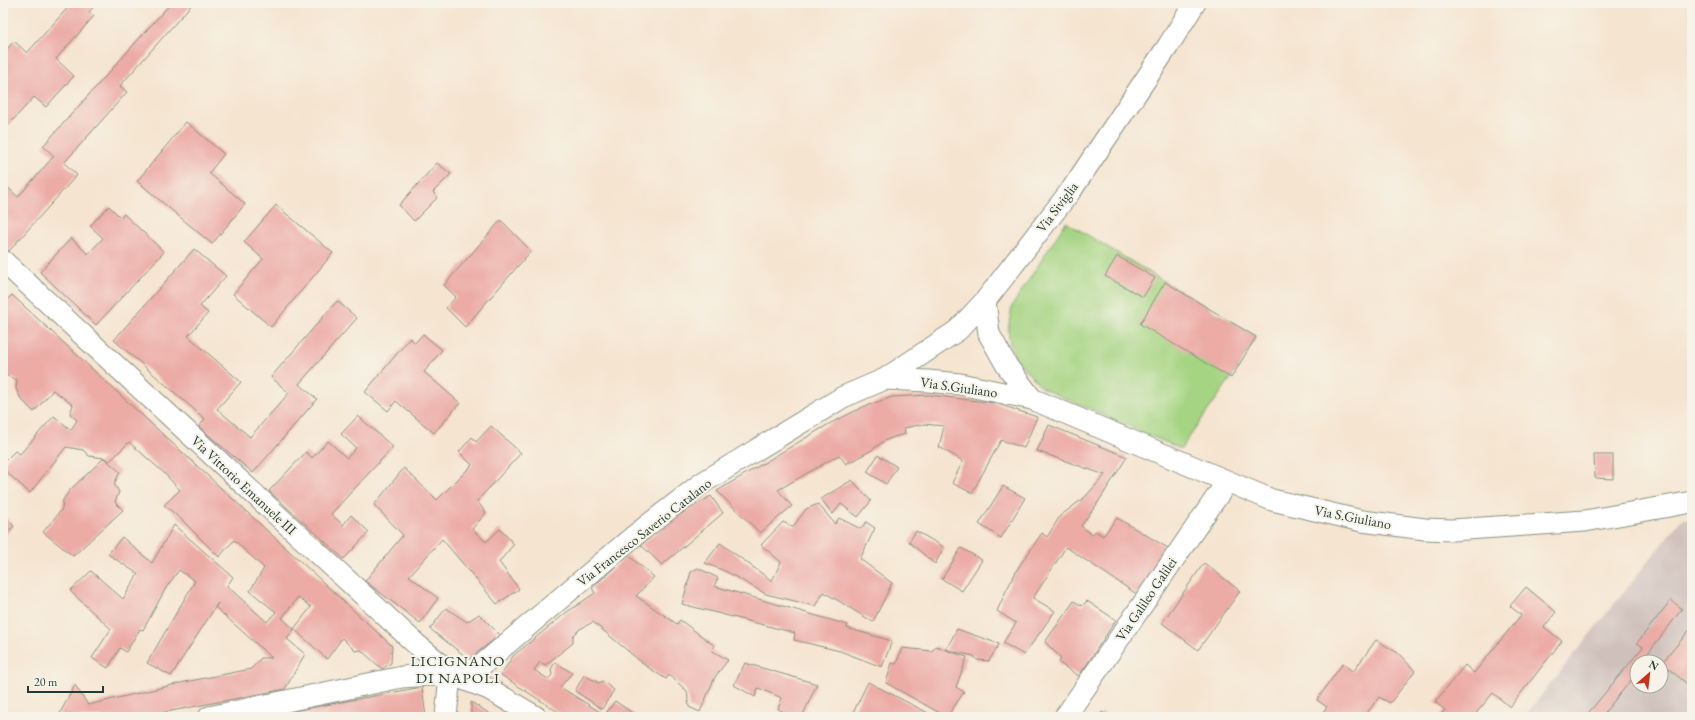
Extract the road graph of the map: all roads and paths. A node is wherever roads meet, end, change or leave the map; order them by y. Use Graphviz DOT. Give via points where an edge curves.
graph roads {
  1 [pos="1195,3"];
  2 [pos="6,269"];
  3 [pos="985,301"];
  4 [pos="884,379"];
  5 [pos="1032,399"];
  6 [pos="1227,482"];
  7 [pos="1692,502"];
  8 [pos="455,676"];
  9 [pos="209,717"];
  10 [pos="446,717"];
  11 [pos="536,717"];
  12 [pos="1065,717"];
  1 -- 3 [label="street, Via Siviglia" via="1072,189"];
  2 -- 8 [label="street, Via Vittorio Emanuele III" via="416,644"];
  3 -- 4 [label="street, Via Siviglia" via="958,330"];
  3 -- 5 [label="street, Via S.Giuliano" via="990,334 1007,366"];
  4 -- 5 [label="street, Via S.Giuliano" via="960,384"];
  4 -- 8 [label="street, Via Francesco Saverio Catalano" via="843,397 702,483 634,536 483,664"];
  5 -- 6 [label="street, Via S.Giuliano"];
  6 -- 7 [label="street, Via S.Giuliano" via="1272,500 1354,519 1425,529 1452,530 1585,521"];
  6 -- 12 [label="street, Via Galileo Galilei"];
  8 -- 9 [label="street" via="402,677"];
  8 -- 10 [label="street" via="449,685"];
  8 -- 11 [label="street" via="489,689"];
}
